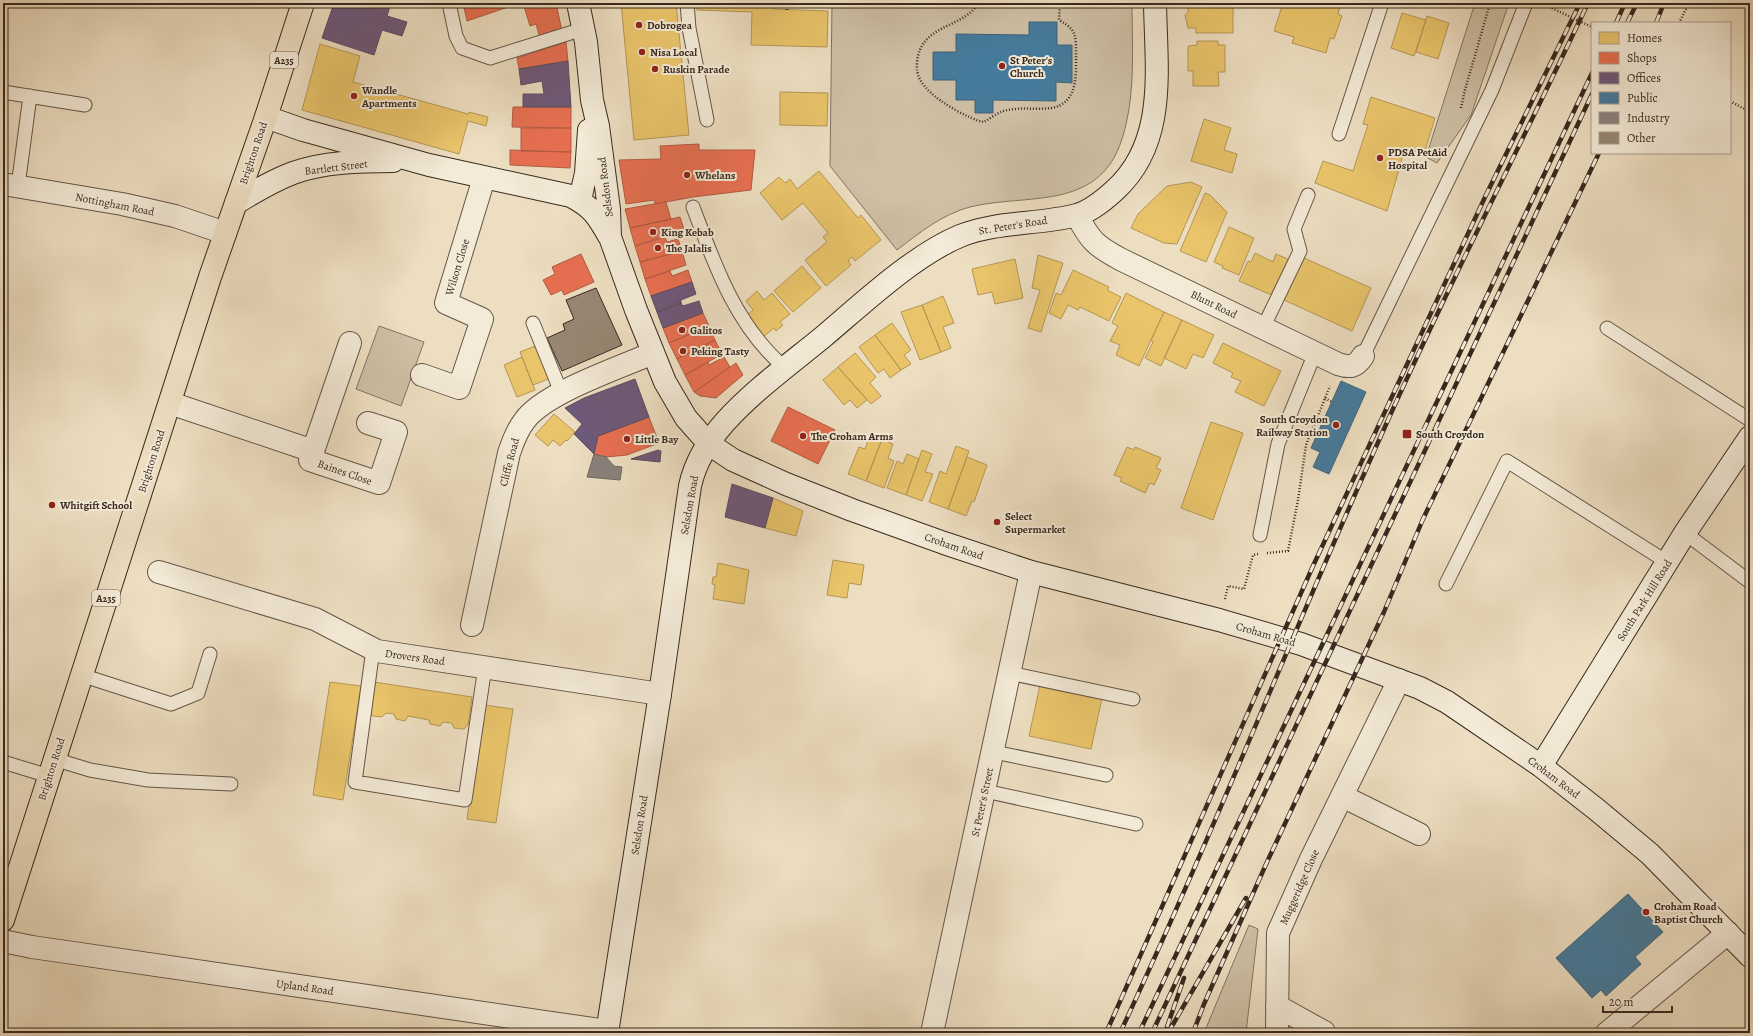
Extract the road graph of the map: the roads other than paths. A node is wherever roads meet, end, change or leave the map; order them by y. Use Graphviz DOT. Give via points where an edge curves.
graph roads {
  1 [pos="303,3"];
  2 [pos="449,3"];
  3 [pos="578,3"];
  4 [pos="688,3"];
  5 [pos="1155,3"];
  6 [pos="1382,3"];
  7 [pos="1526,3"];
  8 [pos="583,29"];
  9 [pos="3,92"];
  10 [pos="30,96"];
  11 [pos="592,100"];
  12 [pos="85,104"];
  13 [pos="266,117"];
  14 [pos="707,120"];
  15 [pos="1339,134"];
  16 [pos="420,163"];
  17 [pos="484,178"];
  18 [pos="10,186"];
  19 [pos="1308,195"];
  20 [pos="580,200"];
  21 [pos="236,203"];
  22 [pos="693,207"];
  23 [pos="1077,215"];
  24 [pos="225,233"];
  25 [pos="610,237"];
  26 [pos="533,323"];
  27 [pos="1264,328"];
  28 [pos="1607,328"];
  29 [pos="350,343"];
  30 [pos="1315,353"];
  31 [pos="653,354"];
  32 [pos="1363,356"];
  33 [pos="785,368"];
  34 [pos="422,375"];
  35 [pos="561,392"];
  36 [pos="170,403"];
  37 [pos="368,423"];
  38 [pos="1750,434"];
  39 [pos="710,444"];
  40 [pos="313,450"];
  41 [pos="1685,533"];
  42 [pos="1260,535"];
  43 [pos="1668,562"];
  44 [pos="159,572"];
  45 [pos="1031,572"];
  46 [pos="1750,582"];
  47 [pos="1446,584"];
  48 [pos="472,625"];
  49 [pos="373,649"];
  50 [pos="210,654"];
  51 [pos="485,667"];
  52 [pos="1009,673"];
  53 [pos="81,675"];
  54 [pos="1399,680"];
  55 [pos="660,694"];
  56 [pos="1133,699"];
  57 [pos="994,752"];
  58 [pos="3,762"];
  59 [pos="1541,766"];
  60 [pos="52,767"];
  61 [pos="1106,775"];
  62 [pos="231,784"];
  63 [pos="985,791"];
  64 [pos="1342,796"];
  65 [pos="1136,824"];
  66 [pos="1419,834"];
  67 [pos="3,920"];
  68 [pos="1728,933"];
  69 [pos="3,941"];
  70 [pos="1750,956"];
  71 [pos="1277,1006"];
  72 [pos="607,1032"];
  73 [pos="1324,1032"];
  74 [pos="932,1033"];
  75 [pos="1277,1033"];
  76 [pos="1607,1033"];
  1 -- 13 [label="main road, Brighton Road / A235"];
  2 -- 8 [label="lane" via="456,36 462,48 490,58"];
  3 -- 8 [label="street, Selsdon Road"];
  4 -- 14 [label="lane" via="689,28"];
  5 -- 23 [label="street, St. Peter's Road" via="1155,100 1147,144 1137,164 1120,185 1098,204"];
  6 -- 15 [label="lane"];
  7 -- 32 [label="lane" via="1492,90"];
  8 -- 11 [label="street, Selsdon Road"];
  9 -- 10 [label="lane"];
  10 -- 12 [label="lane"];
  10 -- 18 [label="lane"];
  11 -- 20 [label="street" via="586,173"];
  11 -- 25 [label="street, Selsdon Road" via="609,209"];
  13 -- 16 [label="street, Bartlett Street"];
  13 -- 21 [label="main road, Brighton Road / A235"];
  16 -- 17 [label="street, Bartlett Street"];
  16 -- 21 [label="street, Bartlett Street" via="373,162 305,170 265,186"];
  17 -- 20 [label="street, Bartlett Street" via="562,193"];
  17 -- 34 [label="street, Wilson Close" via="446,303 482,319 459,388"];
  18 -- 24 [label="street, Nottingham Road" via="122,204 175,216"];
  19 -- 27 [label="lane" via="1294,229 1300,250"];
  20 -- 25 [label="street, Bartlett Street" via="594,211"];
  21 -- 24 [label="main road, Brighton Road / A235"];
  22 -- 33 [label="lane" via="717,271 741,317 772,356"];
  23 -- 27 [label="street, Blunt Road" via="1087,235 1099,247"];
  23 -- 33 [label="street, St. Peter's Road" via="984,228 949,241 908,268"];
  24 -- 36 [label="main road, Brighton Road / A235"];
  25 -- 31 [label="street, Selsdon Road"];
  26 -- 35 [label="lane"];
  27 -- 30 [label="street, Blunt Road"];
  28 -- 38 [label="lane"];
  29 -- 40 [label="street, Baines Close"];
  30 -- 32 [label="street, Blunt Road" via="1349,368 1358,364"];
  30 -- 42 [label="lane" via="1278,444"];
  31 -- 35 [label="street, Cliffe Road"];
  31 -- 39 [label="street, Selsdon Road" via="674,399 693,426"];
  33 -- 39 [label="street, St. Peter's Road" via="734,414"];
  35 -- 48 [label="street, Cliffe Road" via="540,405 526,419 509,453"];
  36 -- 40 [label="street, Baines Close"];
  36 -- 53 [label="main road, Brighton Road / A235"];
  37 -- 40 [label="street, Baines Close" via="396,432 379,483 310,460"];
  38 -- 41 [label="street, South Park Hill Road"];
  39 -- 45 [label="street, Croham Road" via="733,460 758,472 852,510"];
  39 -- 55 [label="street, Selsdon Road" via="696,467 690,486"];
  41 -- 43 [label="street, South Park Hill Road"];
  41 -- 46 [label="lane"];
  43 -- 47 [label="lane" via="1507,461"];
  43 -- 59 [label="street, South Park Hill Road"];
  44 -- 49 [label="street, Drovers Road" via="315,620"];
  45 -- 52 [label="street, St Peter's Street"];
  45 -- 54 [label="street, Croham Road" via="1219,620 1301,644"];
  49 -- 51 [label="street, Drovers Road"];
  49 -- 51 [label="lane" via="355,782 457,799 465,800"];
  50 -- 53 [label="lane" via="198,693 171,704"];
  51 -- 55 [label="street, Drovers Road"];
  52 -- 56 [label="lane"];
  52 -- 57 [label="street, St Peter's Street"];
  53 -- 60 [label="main road, Brighton Road / A235"];
  54 -- 59 [label="street, Croham Road" via="1447,702"];
  54 -- 64 [label="street, Muggeridge Close"];
  55 -- 72 [label="street, Selsdon Road"];
  57 -- 61 [label="lane"];
  57 -- 63 [label="street, St Peter's Street"];
  58 -- 60 [label="lane"];
  59 -- 68 [label="street, Croham Road" via="1650,854"];
  60 -- 62 [label="lane" via="90,770 148,780"];
  60 -- 67 [label="main road, Brighton Road / A235"];
  63 -- 65 [label="lane"];
  63 -- 74 [label="street, St Peter's Street"];
  64 -- 66 [label="street"];
  64 -- 71 [label="street, Muggeridge Close" via="1278,933"];
  68 -- 70 [label="street, Croham Road"];
  68 -- 76 [label="street"];
  69 -- 72 [label="street, Upland Road"];
  71 -- 73 [label="street"];
  71 -- 75 [label="street, Muggeridge Close"];
}
